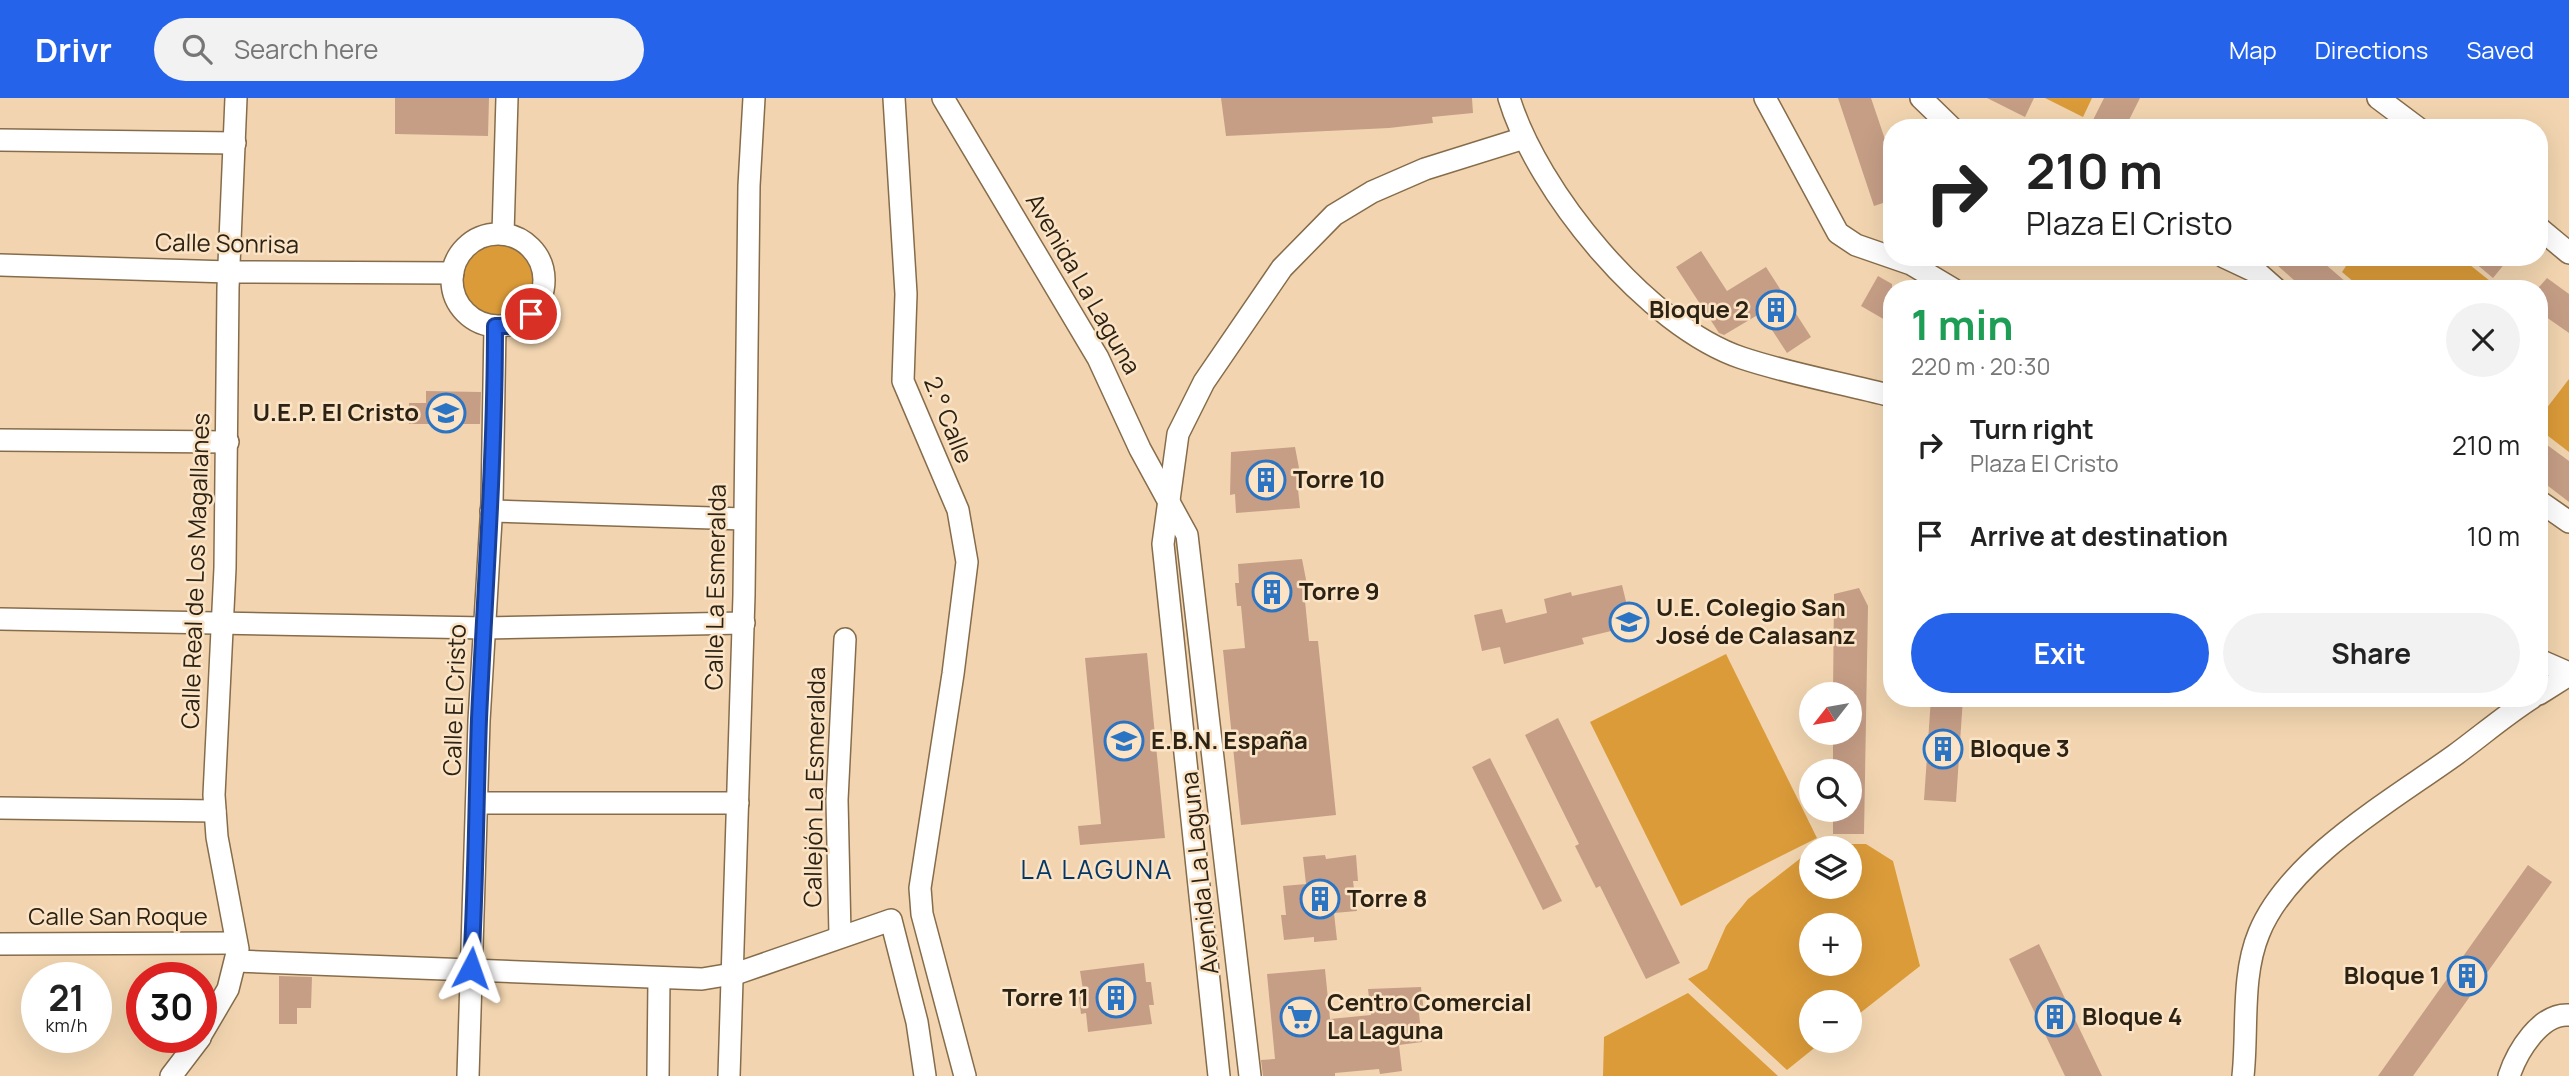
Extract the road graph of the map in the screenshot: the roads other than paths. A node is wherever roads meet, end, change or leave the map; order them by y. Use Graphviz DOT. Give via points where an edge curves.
graph roads {
  1 [pos="236,98"];
  2 [pos="507,98"];
  3 [pos="754,98"];
  4 [pos="894,98"];
  5 [pos="943,98"];
  6 [pos="1509,98"];
  7 [pos="1765,98"];
  8 [pos="1921,98"];
  9 [pos="2378,98"];
  10 [pos="1943,119"];
  11 [pos="2406,119"];
  12 [pos="1524,138"];
  13 [pos="0,140"];
  14 [pos="235,144"];
  15 [pos="503,234"];
  16 [pos="2548,236"];
  17 [pos="1883,253"];
  18 [pos="2569,253"];
  19 [pos="0,265"];
  20 [pos="1920,266"];
  21 [pos="2243,266"];
  22 [pos="229,272"];
  23 [pos="453,273"];
  24 [pos="1940,280"];
  25 [pos="2266,280"];
  26 [pos="495,326"];
  27 [pos="1883,394"];
  28 [pos="0,440"];
  29 [pos="228,442"];
  30 [pos="1171,500"];
  31 [pos="2548,508"];
  32 [pos="491,511"];
  33 [pos="744,519"];
  34 [pos="2569,522"];
  35 [pos="0,619"];
  36 [pos="221,623"];
  37 [pos="744,623"];
  38 [pos="485,628"];
  39 [pos="845,639"];
  40 [pos="2548,664"];
  41 [pos="2569,674"];
  42 [pos="2548,688"];
  43 [pos="2518,707"];
  44 [pos="478,803"];
  45 [pos="737,803"];
  46 [pos="0,808"];
  47 [pos="215,811"];
  48 [pos="840,935"];
  49 [pos="0,944"];
  50 [pos="236,952"];
  51 [pos="471,968"];
  52 [pos="731,974"];
  53 [pos="659,979"];
  54 [pos="217,1007"];
  55 [pos="2569,1015"];
  56 [pos="188,1053"];
  57 [pos="171,1076"];
  58 [pos="468,1076"];
  59 [pos="658,1076"];
  60 [pos="729,1076"];
  61 [pos="925,1076"];
  62 [pos="965,1076"];
  63 [pos="1219,1076"];
  64 [pos="1250,1076"];
  65 [pos="2243,1076"];
  66 [pos="2509,1076"];
  1 -- 14 [label="street, Calle Real de Los Magallanes"];
  2 -- 15 [label="street"];
  3 -- 33 [label="street, Calle La Esmeralda"];
  4 -- 62 [label="street, 2.° Calle" via="906,294 903,381 958,510 967,562 920,888 922,914"];
  5 -- 30 [label="street, Avenida La Laguna" via="1098,358 1140,449"];
  6 -- 12 [label="street"];
  7 -- 17 [label="street" via="1838,233 1856,245"];
  8 -- 10 [label="street"];
  9 -- 11 [label="street"];
  12 -- 27 [label="street" via="1597,248 1648,299 1691,331 1740,357"];
  12 -- 30 [label="street, Avenida La Laguna" via="1425,169 1372,192 1334,215 1282,268 1204,383 1178,434"];
  13 -- 14 [label="street"];
  14 -- 22 [label="street, Calle Real de Los Magallanes"];
  15 -- 23 [label="street" via="487,235 466,246"];
  15 -- 26 [label="street" via="532,248 545,281 531,314 509,326"];
  16 -- 18 [label="street"];
  19 -- 22 [label="street, Calle Sonrisa"];
  20 -- 24 [label="street"];
  21 -- 25 [label="street"];
  22 -- 23 [label="street, Calle Sonrisa"];
  22 -- 29 [label="street, Calle Real de Los Magallanes"];
  23 -- 26 [label="street" via="453,291 465,312"];
  26 -- 32 [label="street, Calle El Cristo"];
  28 -- 29 [label="street"];
  29 -- 36 [label="street, Calle Real de Los Magallanes"];
  30 -- 63 [label="street, Avenida La Laguna" via="1163,544"];
  30 -- 64 [label="street, Avenida La Laguna" via="1188,535"];
  31 -- 34 [label="street"];
  32 -- 33 [label="street"];
  32 -- 38 [label="street, Calle El Cristo"];
  33 -- 37 [label="street, Calle La Esmeralda"];
  35 -- 36 [label="street"];
  36 -- 38 [label="street"];
  36 -- 47 [label="street, Calle Real de Los Magallanes"];
  37 -- 38 [label="street"];
  37 -- 45 [label="street, Calle La Esmeralda"];
  38 -- 44 [label="street, Calle El Cristo"];
  39 -- 48 [label="street, Callejón La Esmeralda" via="836,800"];
  40 -- 41 [label="street"];
  41 -- 42 [label="street"];
  43 -- 65 [label="street" via="2289,882 2258,935 2245,1023"];
  44 -- 45 [label="street"];
  44 -- 51 [label="street, Calle El Cristo"];
  45 -- 52 [label="street, Calle La Esmeralda"];
  46 -- 47 [label="street"];
  47 -- 50 [label="street, Calle Real de Los Magallanes"];
  48 -- 52 [label="street, Calle San Roque"];
  48 -- 61 [label="street, Calle San Roque" via="891,920 917,1022"];
  49 -- 50 [label="street, Calle San Roque"];
  50 -- 51 [label="street, Calle San Roque"];
  50 -- 54 [label="street, Calle Real de Los Magallanes" via="228,989"];
  51 -- 53 [label="street, Calle San Roque"];
  51 -- 58 [label="street, Calle El Cristo"];
  52 -- 53 [label="street, Calle San Roque"];
  52 -- 60 [label="street, Calle La Esmeralda"];
  53 -- 59 [label="street"];
  55 -- 66 [label="street" via="2550,1020 2535,1033 2521,1049"];
  56 -- 57 [label="street, Calle Real de Los Magallanes"];
}
